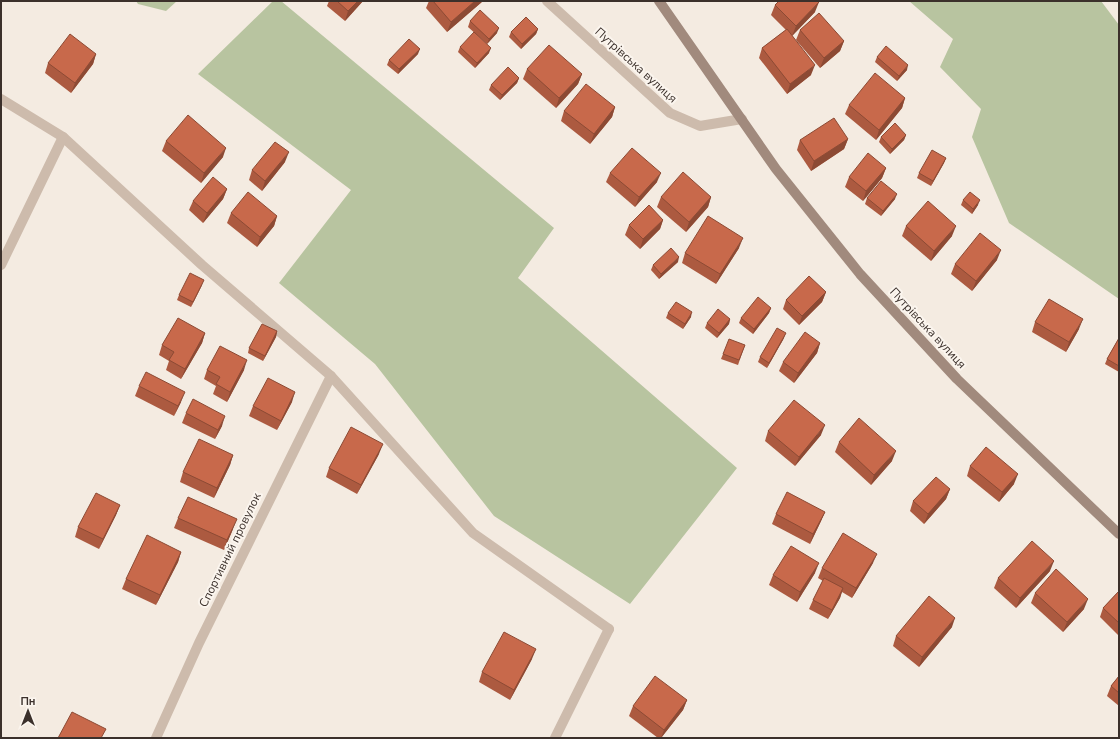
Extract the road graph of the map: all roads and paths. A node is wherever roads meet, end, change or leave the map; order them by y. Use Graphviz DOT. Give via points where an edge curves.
graph roads {
  1 [pos="547,1"];
  2 [pos="659,1"];
  3 [pos="1,99"];
  4 [pos="742,119"];
  5 [pos="63,137"];
  6 [pos="1,264"];
  7 [pos="331,376"];
  8 [pos="1119,534"];
  9 [pos="156,738"];
  10 [pos="555,738"];
  1 -- 4 [label="street, Путрівська вулиця" via="670,114 700,126"];
  2 -- 4 [label="main road, Путрівська вулиця"];
  3 -- 5 [label="street"];
  4 -- 8 [label="main road, Путрівська вулиця" via="776,169 860,274 957,379"];
  5 -- 6 [label="street"];
  5 -- 7 [label="street" via="202,265"];
  7 -- 9 [label="street, Спортивний провулок" via="202,636"];
  7 -- 10 [label="street" via="473,533 609,629"];
}
